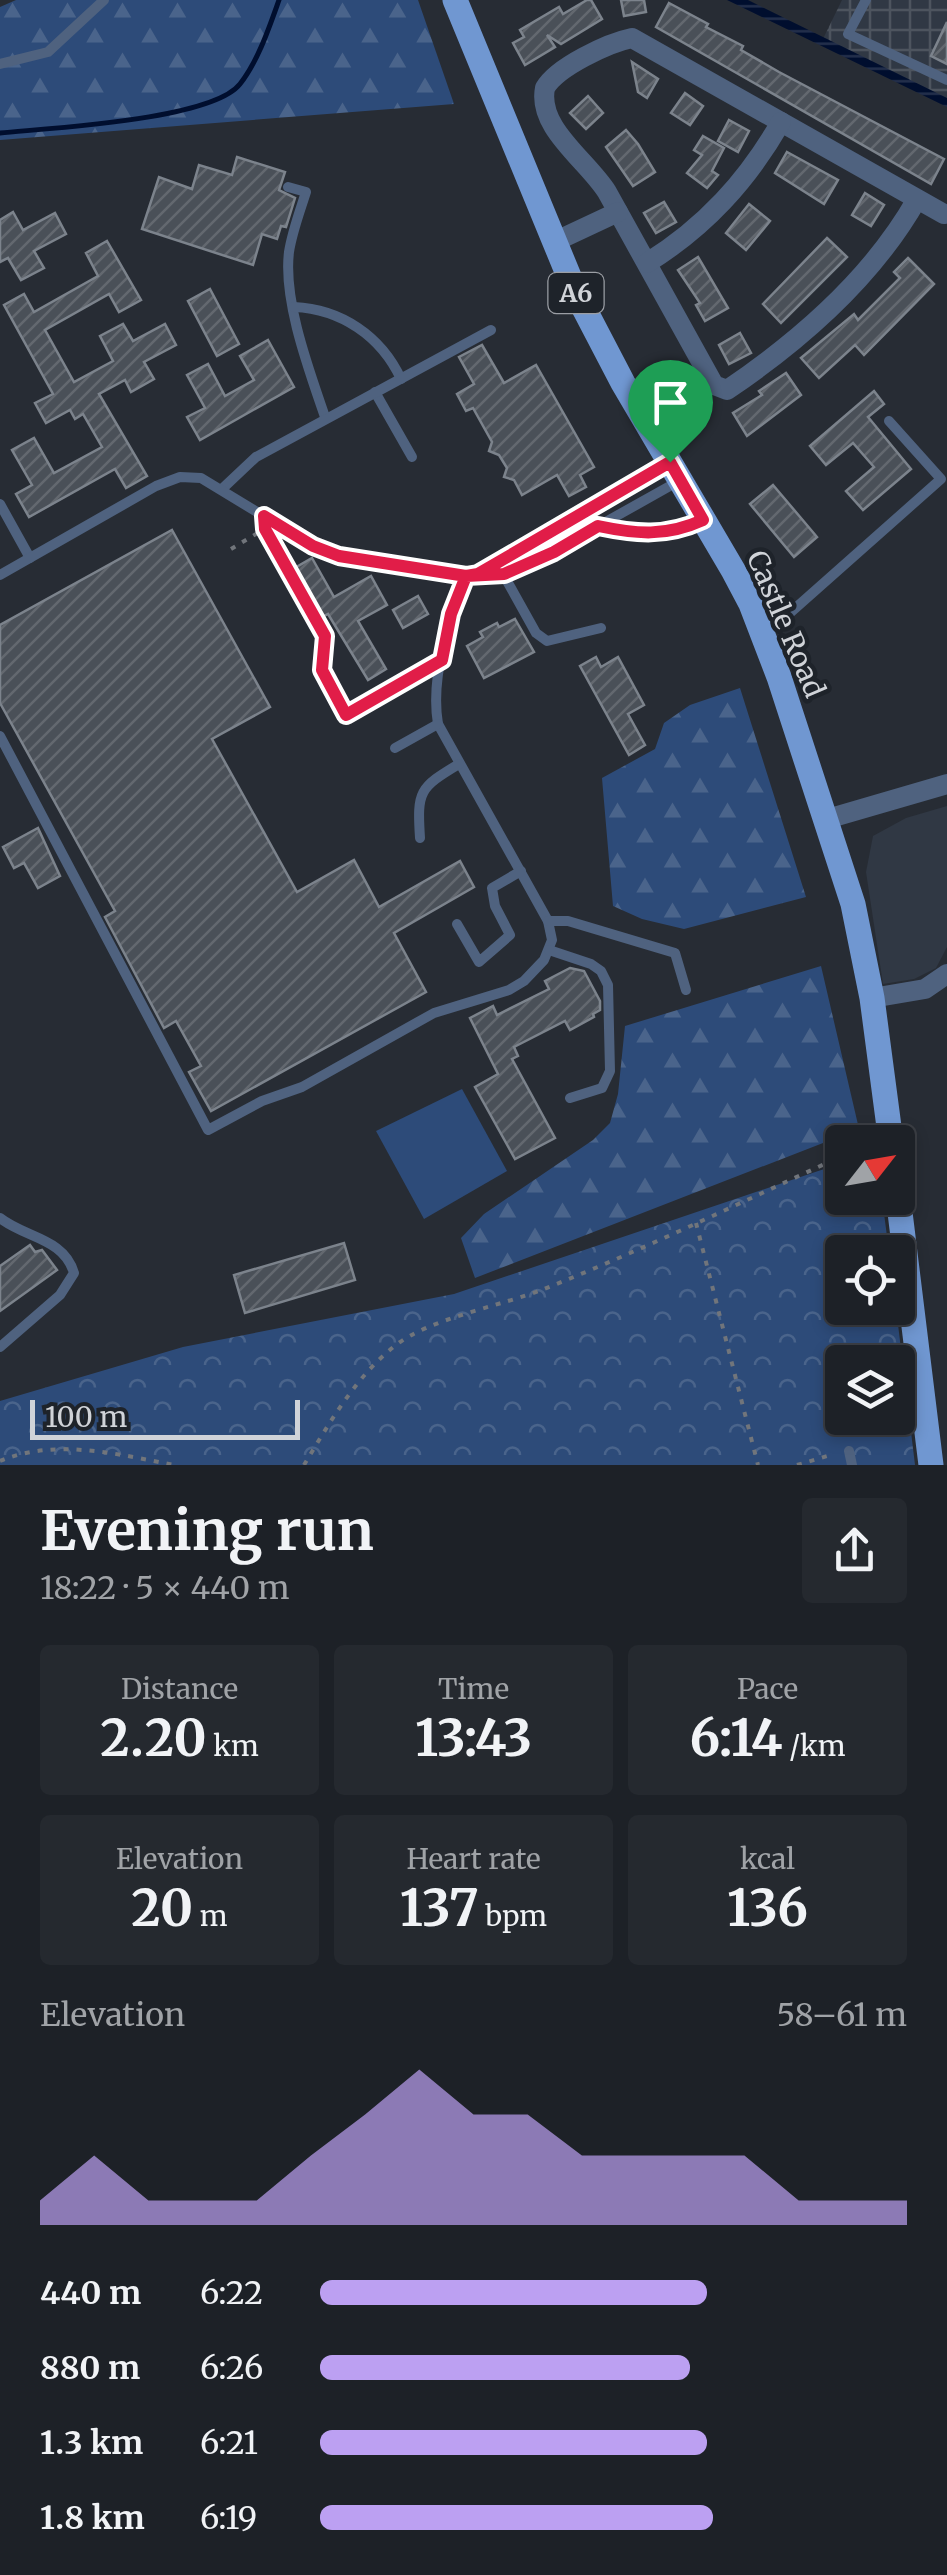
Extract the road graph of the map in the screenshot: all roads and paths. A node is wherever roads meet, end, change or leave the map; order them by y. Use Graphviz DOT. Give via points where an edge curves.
graph roads {
  1 [pos="104,0"];
  2 [pos="454,0"];
  3 [pos="866,0"];
  4 [pos="0,64"];
  5 [pos="947,80"];
  6 [pos="781,122"];
  7 [pos="288,187"];
  8 [pos="917,199"];
  9 [pos="618,212"];
  10 [pos="944,214"];
  11 [pos="554,242"];
  12 [pos="647,263"];
  13 [pos="294,307"];
  14 [pos="491,330"];
  15 [pos="401,379"];
  16 [pos="375,392"];
  17 [pos="325,417"];
  18 [pos="890,421"];
  19 [pos="412,457"];
  20 [pos="675,471"];
  21 [pos="222,489"];
  22 [pos="0,504"];
  23 [pos="703,520"];
  24 [pos="598,526"];
  25 [pos="231,549"];
  26 [pos="30,558"];
  27 [pos="498,562"];
  28 [pos="478,574"];
  29 [pos="504,574"];
  30 [pos="0,575"];
  31 [pos="466,576"];
  32 [pos="601,628"];
  33 [pos="764,636"];
  34 [pos="442,660"];
  35 [pos="322,670"];
  36 [pos="438,724"];
  37 [pos="0,736"];
  38 [pos="395,748"];
  39 [pos="459,764"];
  40 [pos="947,784"];
  41 [pos="827,819"];
  42 [pos="420,838"];
  43 [pos="520,872"];
  44 [pos="548,921"];
  45 [pos="456,924"];
  46 [pos="549,950"];
  47 [pos="947,974"];
  48 [pos="686,990"];
  49 [pos="872,998"];
  50 [pos="570,1098"];
  51 [pos="889,1125"];
  52 [pos="825,1164"];
  53 [pos="901,1215"];
  54 [pos="0,1218"];
  55 [pos="696,1223"];
  56 [pos="0,1347"];
  57 [pos="937,1434"];
  58 [pos="848,1451"];
  59 [pos="0,1461"];
  60 [pos="174,1465"];
  61 [pos="304,1465"];
  62 [pos="758,1465"];
  63 [pos="797,1465"];
  64 [pos="852,1465"];
  65 [pos="931,1465"];
  1 -- 4 [label="lane" via="48,52"];
  2 -- 11 [label="main road, Castle Road / A6"];
  3 -- 5 [label="lane" via="848,34"];
  6 -- 8 [label="street"];
  6 -- 9 [label="street" via="632,38 560,72 545,88 544,111"];
  6 -- 12 [label="street" via="759,160 705,222"];
  7 -- 13 [label="lane" via="306,192 290,249"];
  8 -- 10 [label="street"];
  8 -- 12 [label="street" via="874,264 774,359 727,390 714,385"];
  9 -- 11 [label="street"];
  9 -- 12 [label="street"];
  11 -- 20 [label="main road, Castle Road / A6"];
  13 -- 15 [label="lane" via="348,320 384,350"];
  13 -- 17 [label="lane"];
  14 -- 15 [label="lane"];
  15 -- 16 [label="lane"];
  16 -- 17 [label="lane"];
  16 -- 19 [label="lane"];
  17 -- 21 [label="lane" via="256,457"];
  18 -- 33 [label="lane" via="941,479"];
  20 -- 23 [label="main road, Castle Road / A6"];
  20 -- 24 [label="lane"];
  20 -- 27 [label="lane"];
  21 -- 26 [label="lane" via="180,477"];
  21 -- 31 [label="lane" via="339,556"];
  22 -- 26 [label="lane"];
  23 -- 24 [label="lane" via="640,534"];
  23 -- 33 [label="main road, Castle Road / A6"];
  24 -- 29 [label="lane"];
  25 -- 35 [label="path" via="265,529 325,636"];
  26 -- 30 [label="lane"];
  27 -- 28 [label="lane"];
  27 -- 29 [label="lane"];
  28 -- 29 [label="lane"];
  28 -- 31 [label="lane"];
  29 -- 32 [label="lane" via="547,641"];
  31 -- 34 [label="lane"];
  33 -- 41 [label="main road, Castle Road / A6"];
  34 -- 35 [label="lane" via="346,715"];
  34 -- 36 [label="lane" via="434,706"];
  36 -- 38 [label="lane"];
  36 -- 39 [label="lane"];
  37 -- 46 [label="lane" via="208,1130 302,1087 434,1013 509,990 537,970"];
  39 -- 42 [label="lane" via="425,785 418,802"];
  39 -- 43 [label="lane"];
  40 -- 41 [label="street"];
  41 -- 49 [label="main road, Castle Road / A6"];
  43 -- 44 [label="lane"];
  43 -- 45 [label="lane" via="492,888 510,935 489,956 479,962"];
  44 -- 46 [label="lane"];
  44 -- 48 [label="lane" via="675,953"];
  46 -- 50 [label="lane" via="591,964 608,985 610,1071 602,1088"];
  47 -- 49 [label="street" via="925,989"];
  49 -- 51 [label="main road, Castle Road / A6"];
  52 -- 55 [label="path"];
  53 -- 57 [label="main road"];
  54 -- 56 [label="lane" via="60,1249 74,1273 60,1295"];
  55 -- 61 [label="path" via="400,1342 351,1392"];
  55 -- 62 [label="path"];
  57 -- 65 [label="main road"];
  58 -- 63 [label="path"];
  58 -- 64 [label="lane"];
  59 -- 60 [label="path" via="50,1449 96,1450"];
}
